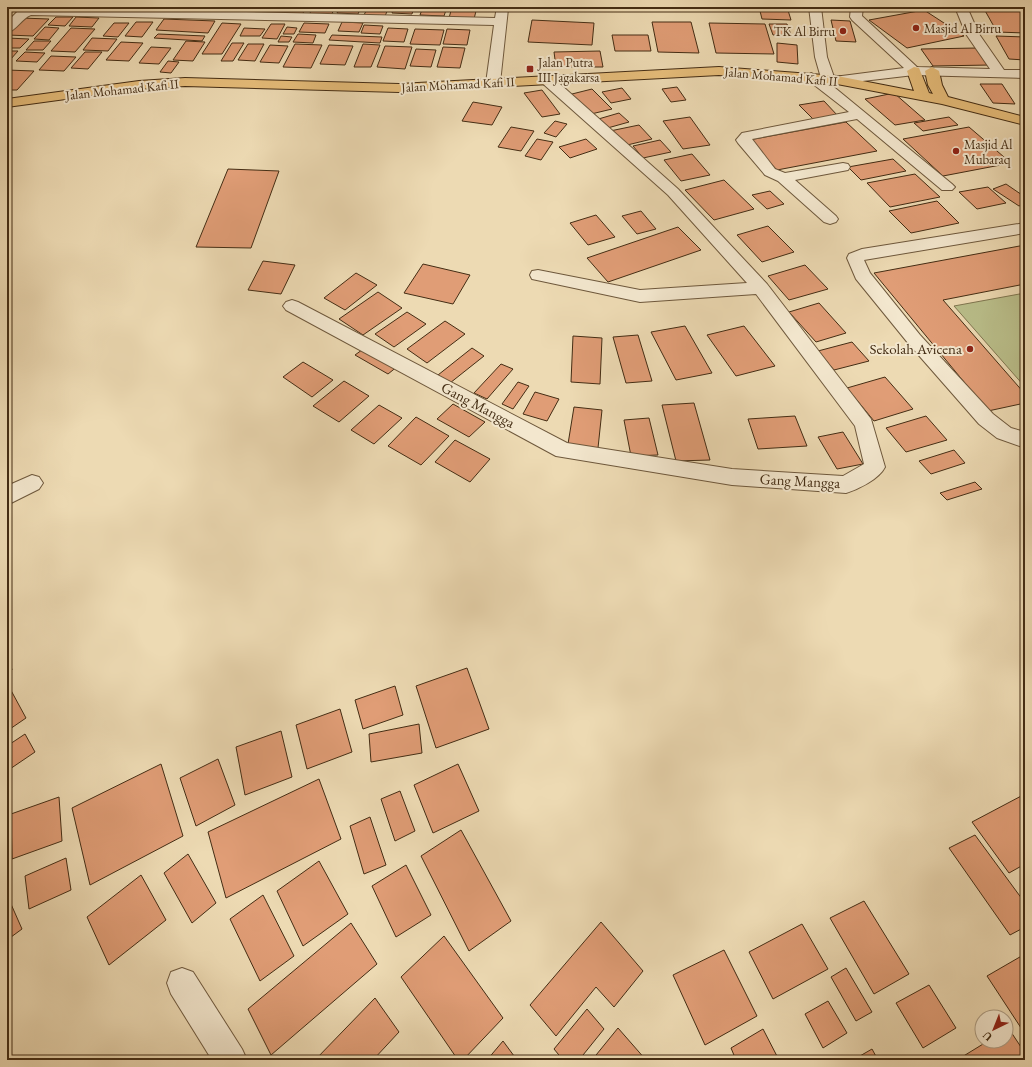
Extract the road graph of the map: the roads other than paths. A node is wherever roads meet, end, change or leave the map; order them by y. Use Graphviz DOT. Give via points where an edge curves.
graph roads {
  1 [pos="503,7"];
  2 [pos="815,7"];
  3 [pos="857,7"];
  4 [pos="961,7"];
  5 [pos="500,22"];
  6 [pos="7,29"];
  7 [pos="914,71"];
  8 [pos="932,71"];
  9 [pos="1001,74"];
  10 [pos="1025,74"];
  11 [pos="811,77"];
  12 [pos="546,79"];
  13 [pos="832,80"];
  14 [pos="493,83"];
  15 [pos="924,96"];
  16 [pos="942,100"];
  17 [pos="7,103"];
  18 [pos="860,114"];
  19 [pos="1025,121"];
  20 [pos="843,167"];
  21 [pos="783,178"];
  22 [pos="947,187"];
  23 [pos="830,220"];
  24 [pos="1025,228"];
  25 [pos="538,275"];
  26 [pos="761,288"];
  27 [pos="292,306"];
  28 [pos="1025,440"];
  29 [pos="32,483"];
  30 [pos="7,496"];
  31 [pos="182,983"];
  32 [pos="231,1060"];
  1 -- 5 [label="street"];
  2 -- 13 [label="street" via="821,57"];
  3 -- 7 [label="street" via="856,17"];
  4 -- 9 [label="street" via="965,22"];
  5 -- 6 [label="street" via="30,11 22,14"];
  5 -- 14 [label="street"];
  7 -- 8 [label="street"];
  7 -- 13 [label="street"];
  7 -- 15 [label="main road"];
  8 -- 9 [label="street"];
  8 -- 16 [label="main road"];
  9 -- 10 [label="street"];
  11 -- 12 [label="main road, Jalan Mohamad Kafi II" via="719,71"];
  11 -- 13 [label="main road, Jalan Mohamad Kafi II"];
  11 -- 18 [label="street"];
  12 -- 14 [label="main road, Jalan Mohamad Kafi II"];
  12 -- 26 [label="street, Gang Mangga" via="673,192"];
  13 -- 15 [label="main road, Jalan Mohamad Kafi II"];
  14 -- 17 [label="main road, Jalan Mohamad Kafi II" via="360,88 185,82 139,85"];
  15 -- 16 [label="main road, Jalan Mohamad Kafi II"];
  16 -- 19 [label="main road, Jalan Mohamad Kafi II"];
  18 -- 21 [label="street" via="744,138 743,140 770,172"];
  18 -- 22 [label="street"];
  20 -- 21 [label="street"];
  21 -- 23 [label="street"];
  24 -- 28 [label="street" via="862,254 855,258 862,275 986,419 1004,433"];
  25 -- 26 [label="street" via="640,296"];
  26 -- 27 [label="street, Gang Mangga" via="864,424 875,467 846,485 732,477 563,450"];
  29 -- 30 [label="street"];
  31 -- 32 [label="street"];
}
